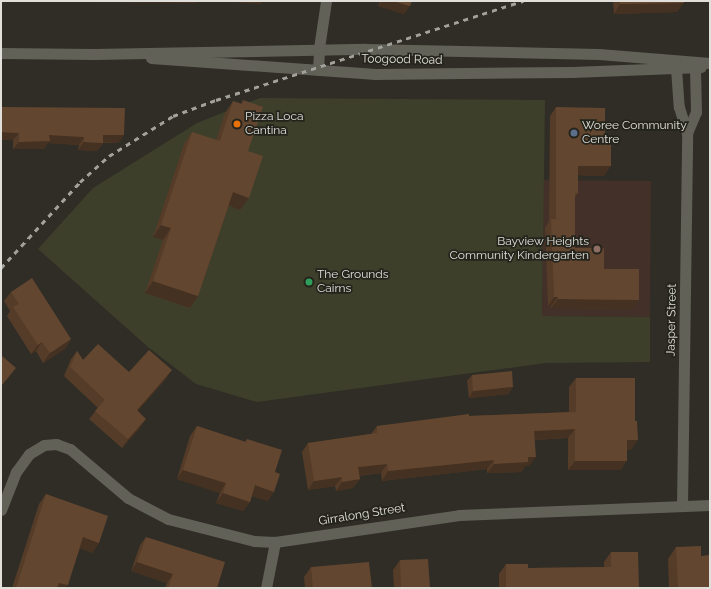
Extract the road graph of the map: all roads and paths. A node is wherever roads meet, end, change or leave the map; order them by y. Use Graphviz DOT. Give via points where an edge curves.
graph roads {
  1 [pos="326,1"];
  2 [pos="319,48"];
  3 [pos="1,53"];
  4 [pos="94,54"];
  5 [pos="685,60"];
  6 [pos="710,63"];
  7 [pos="710,66"];
  8 [pos="695,67"];
  9 [pos="676,68"];
  10 [pos="318,70"];
  11 [pos="687,133"];
  12 [pos="710,505"];
  13 [pos="682,506"];
  14 [pos="1,510"];
  15 [pos="275,542"];
  16 [pos="266,588"];
  1 -- 2 [label="street"];
  2 -- 4 [label="street, Toogood Road"];
  2 -- 5 [label="street, Toogood Road" via="599,54"];
  2 -- 10 [label="street"];
  3 -- 4 [label="street, Toogood Road"];
  4 -- 10 [label="street, Toogood Road"];
  5 -- 6 [label="street, Toogood Road"];
  5 -- 8 [label="street"];
  5 -- 9 [label="street"];
  7 -- 8 [label="street, Toogood Road"];
  8 -- 9 [label="street, Toogood Road"];
  8 -- 11 [label="street, Jasper Street" via="696,112"];
  9 -- 10 [label="street, Toogood Road" via="442,74"];
  9 -- 11 [label="street, Jasper Street" via="679,107"];
  11 -- 13 [label="street, Jasper Street"];
  12 -- 13 [label="street, Girralong Street"];
  13 -- 15 [label="street, Girralong Street" via="459,514"];
  14 -- 15 [label="street, Girralong Street" via="16,472 29,454 44,445 56,444 70,449 128,498 168,519 234,537"];
  15 -- 16 [label="street"];
}
